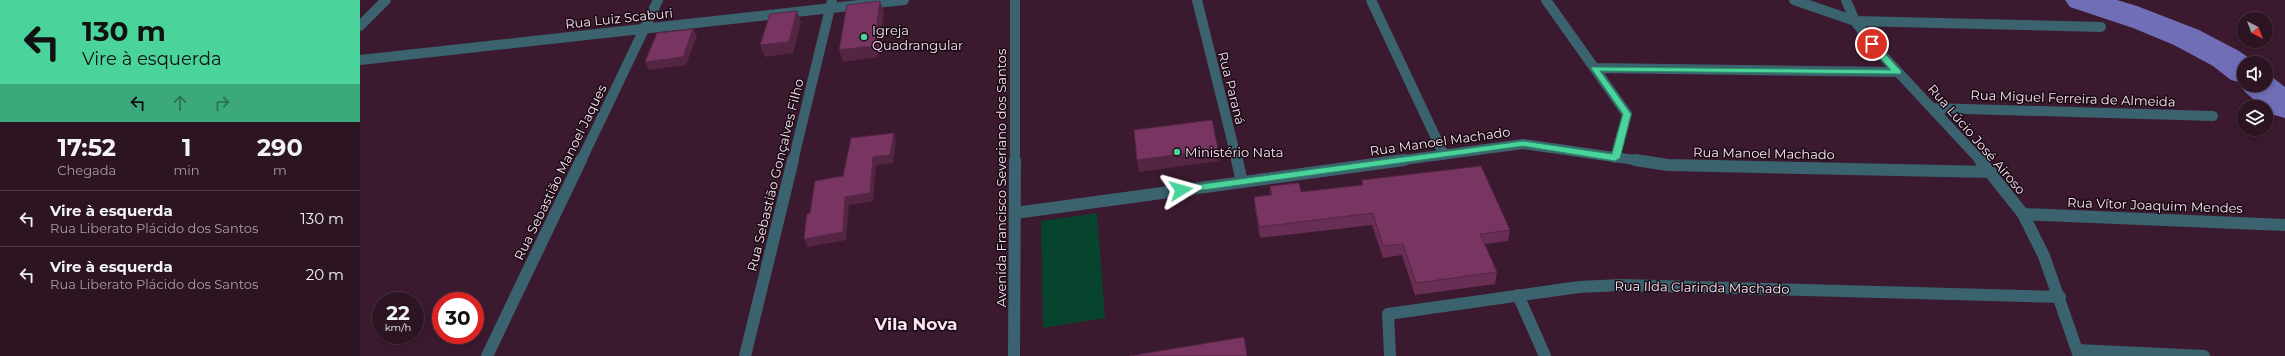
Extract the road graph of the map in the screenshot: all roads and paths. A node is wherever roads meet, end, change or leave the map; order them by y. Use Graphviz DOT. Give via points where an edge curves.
graph roads {
  1 [pos="386,0"];
  2 [pos="658,0"];
  3 [pos="904,0"];
  4 [pos="1015,0"];
  5 [pos="1197,0"];
  6 [pos="1371,0"];
  7 [pos="1546,0"];
  8 [pos="1794,0"];
  9 [pos="1846,0"];
  10 [pos="831,4"];
  11 [pos="1854,22"];
  12 [pos="360,26"];
  13 [pos="2101,27"];
  14 [pos="644,28"];
  15 [pos="360,60"];
  16 [pos="1595,68"];
  17 [pos="1898,72"];
  18 [pos="1932,108"];
  19 [pos="2213,116"];
  20 [pos="1444,155"];
  21 [pos="1615,158"];
  22 [pos="1991,172"];
  23 [pos="1242,182"];
  24 [pos="1015,213"];
  25 [pos="2023,214"];
  26 [pos="2285,225"];
  27 [pos="1518,295"];
  28 [pos="2060,297"];
  29 [pos="2078,353"];
  30 [pos="487,356"];
  31 [pos="745,356"];
  32 [pos="1014,356"];
  33 [pos="1390,356"];
  34 [pos="1545,356"];
  35 [pos="2204,356"];
  1 -- 12 [label="street"];
  2 -- 14 [label="street, Rua Sebastião Manoel Jaques"];
  3 -- 10 [label="street, Rua Luiz Scaburi"];
  4 -- 24 [label="street, Avenida Francisco Severiano dos Santos"];
  5 -- 23 [label="street, Rua Paraná"];
  6 -- 20 [label="street"];
  7 -- 16 [label="street"];
  8 -- 11 [label="street"];
  9 -- 11 [label="street, Rua Lúcio José Airoso"];
  10 -- 14 [label="street, Rua Luiz Scaburi"];
  10 -- 31 [label="street, Rua Sebastião Gonçalves Filho"];
  11 -- 13 [label="street"];
  11 -- 17 [label="street, Rua Lúcio José Airoso"];
  14 -- 15 [label="street, Rua Luiz Scaburi"];
  14 -- 30 [label="street, Rua Sebastião Manoel Jaques"];
  16 -- 17 [label="street"];
  16 -- 21 [label="street" via="1627,114"];
  17 -- 18 [label="street, Rua Lúcio José Airoso"];
  18 -- 19 [label="street, Rua Miguel Ferreira de Almeida"];
  18 -- 22 [label="street, Rua Lúcio José Airoso"];
  20 -- 21 [label="street, Rua Manoel Machado" via="1523,144"];
  20 -- 23 [label="street, Rua Manoel Machado"];
  21 -- 22 [label="street, Rua Manoel Machado" via="1668,165"];
  22 -- 25 [label="street, Rua Lúcio José Airoso"];
  23 -- 24 [label="street, Rua Manoel Machado"];
  24 -- 32 [label="street, Avenida Francisco Severiano dos Santos"];
  25 -- 26 [label="street, Rua Vítor Joaquim Mendes"];
  25 -- 28 [label="street, Rua Lúcio José Airoso" via="2044,256"];
  27 -- 28 [label="street, Rua Ilda Clarinda Machado" via="1614,285"];
  27 -- 33 [label="street, Rua Ilda Clarinda Machado" via="1388,314"];
  27 -- 34 [label="street"];
  28 -- 29 [label="street, Rua Lúcio José Airoso"];
  29 -- 35 [label="street"];
}
